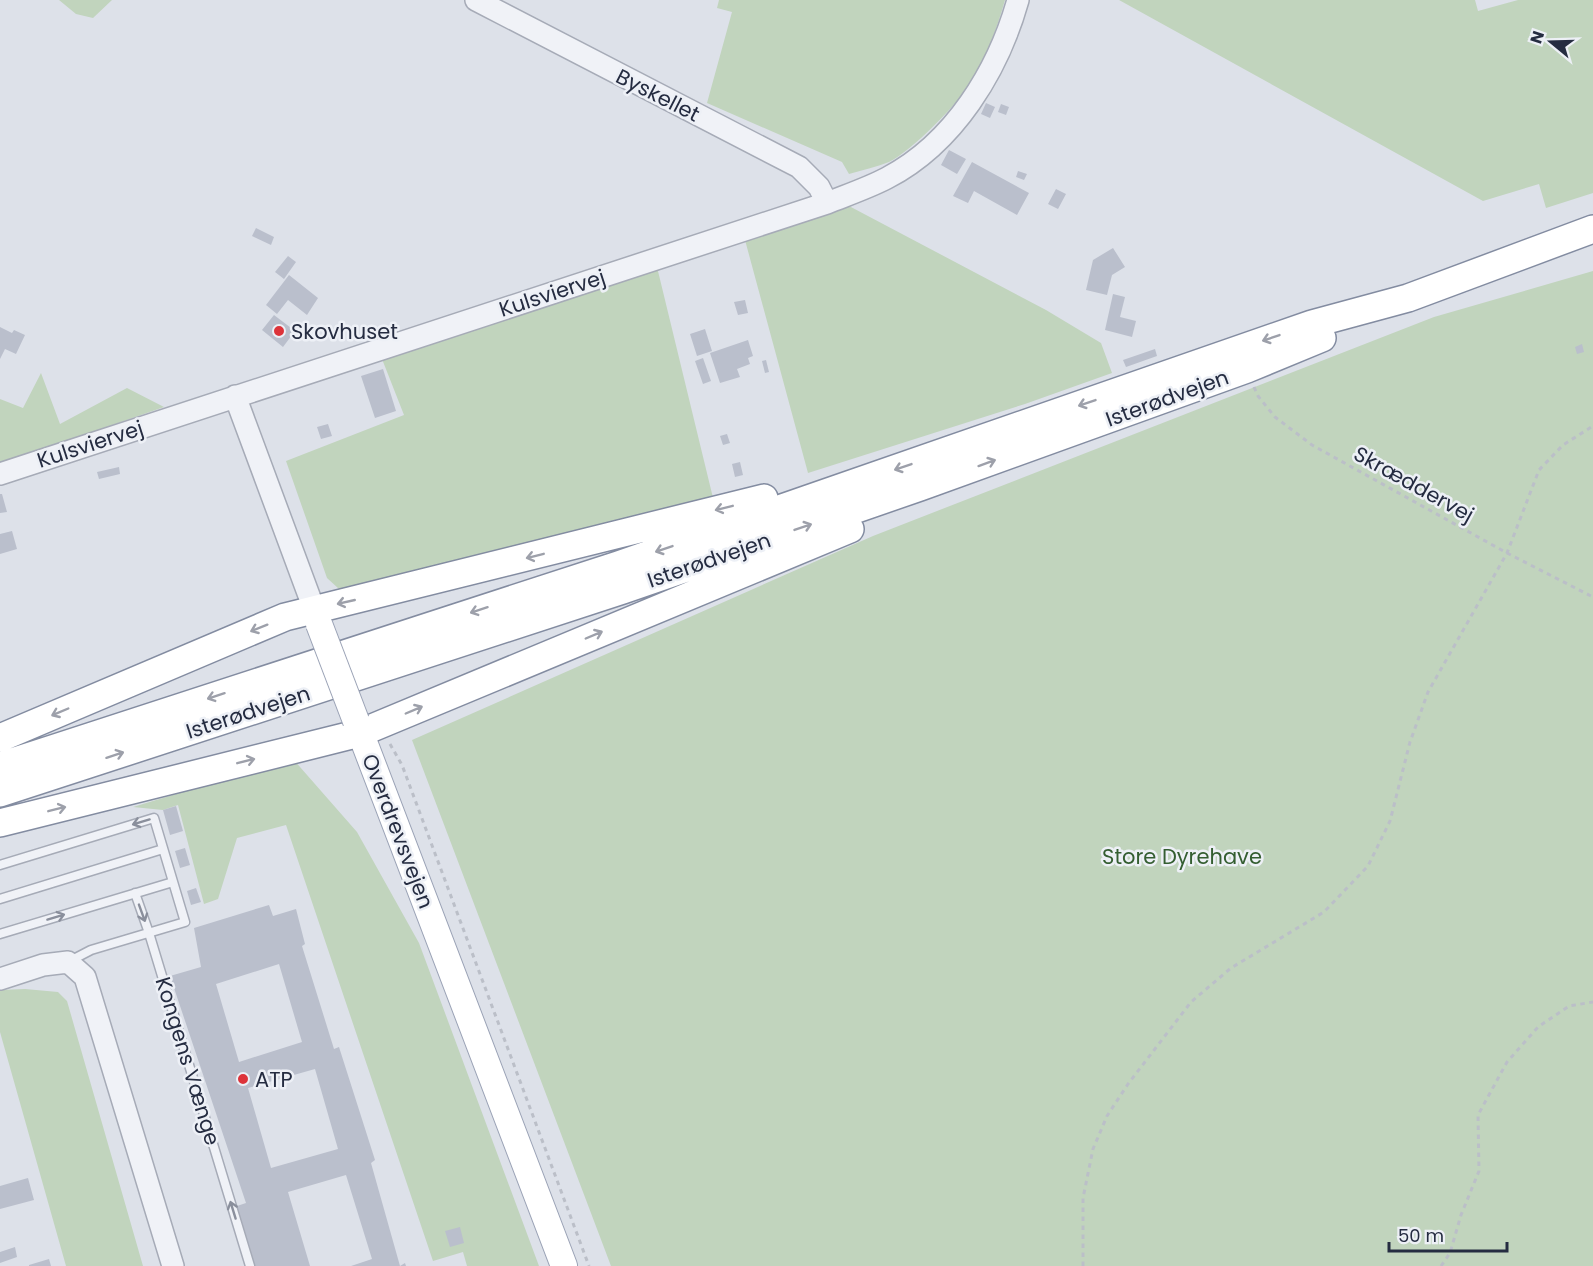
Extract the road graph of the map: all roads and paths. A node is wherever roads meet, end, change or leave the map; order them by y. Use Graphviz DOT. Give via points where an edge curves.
graph roads {
  1 [pos="477,0"];
  2 [pos="1018,0"];
  3 [pos="827,203"];
  4 [pos="1593,229"];
  5 [pos="1408,298"];
  6 [pos="1247,369"];
  7 [pos="235,396"];
  8 [pos="1593,426"];
  9 [pos="0,474"];
  10 [pos="920,487"];
  11 [pos="823,495"];
  12 [pos="1507,552"];
  13 [pos="1593,597"];
  14 [pos="317,616"];
  15 [pos="365,726"];
  16 [pos="0,738"];
  17 [pos="0,766"];
  18 [pos="0,793"];
  19 [pos="0,823"];
  20 [pos="163,849"];
  21 [pos="0,865"];
  22 [pos="173,882"];
  23 [pos="135,893"];
  24 [pos="0,899"];
  25 [pos="149,933"];
  26 [pos="0,934"];
  27 [pos="68,962"];
  28 [pos="0,979"];
  29 [pos="1593,1002"];
  30 [pos="173,1266"];
  31 [pos="250,1266"];
  32 [pos="564,1266"];
  33 [pos="589,1266"];
  34 [pos="1083,1266"];
  35 [pos="1441,1266"];
  1 -- 3 [label="street, Byskellet" via="799,167 819,187"];
  2 -- 3 [label="street, Kulsviervej" via="994,64 973,99 945,133 887,178"];
  3 -- 7 [label="street, Kulsviervej"];
  4 -- 5 [label="highway, Isterødvejen"];
  5 -- 6 [label="highway, Isterødvejen"];
  5 -- 11 [label="highway, Isterødvejen, one-way" via="1312,324"];
  10 -- 6 [label="highway, Isterødvejen, one-way"];
  6 -- 12 [label="path, Skræddervej" via="1258,396 1275,417 1312,445"];
  7 -- 9 [label="street, Kulsviervej"];
  7 -- 14 [label="street, Overdrevsvejen"];
  8 -- 12 [label="path" via="1563,445 1539,470"];
  15 -- 10 [label="highway, one-way" via="865,523"];
  18 -- 10 [label="highway, Isterødvejen, one-way" via="624,590"];
  11 -- 14 [label="highway, one-way" via="773,496"];
  11 -- 17 [label="highway, Isterødvejen, one-way"];
  12 -- 13 [label="path, Skræddervej"];
  12 -- 34 [label="path" via="1428,692 1410,742 1390,821 1368,866 1324,912 1232,968 1191,1002 1107,1116 1093,1149 1083,1198"];
  14 -- 15 [label="main road, Overdrevsvejen, bridge"];
  14 -- 16 [label="highway, one-way" via="285,617"];
  19 -- 15 [label="highway, one-way"];
  15 -- 32 [label="main road, Overdrevsvejen"];
  15 -- 33 [label="path" via="402,765"];
  20 -- 21 [label="lane, one-way" via="154,818"];
  20 -- 22 [label="lane"];
  20 -- 24 [label="lane"];
  22 -- 23 [label="lane"];
  22 -- 25 [label="lane" via="185,922"];
  23 -- 25 [label="lane, Kongens Vænge, one-way"];
  26 -- 23 [label="lane, one-way"];
  25 -- 27 [label="lane" via="91,950"];
  31 -- 25 [label="lane, Kongens Vænge, one-way"];
  27 -- 28 [label="street" via="43,965"];
  27 -- 30 [label="street" via="85,977"];
  29 -- 35 [label="path" via="1569,1006 1538,1027 1507,1062 1478,1115 1479,1171 1450,1253"];
}
